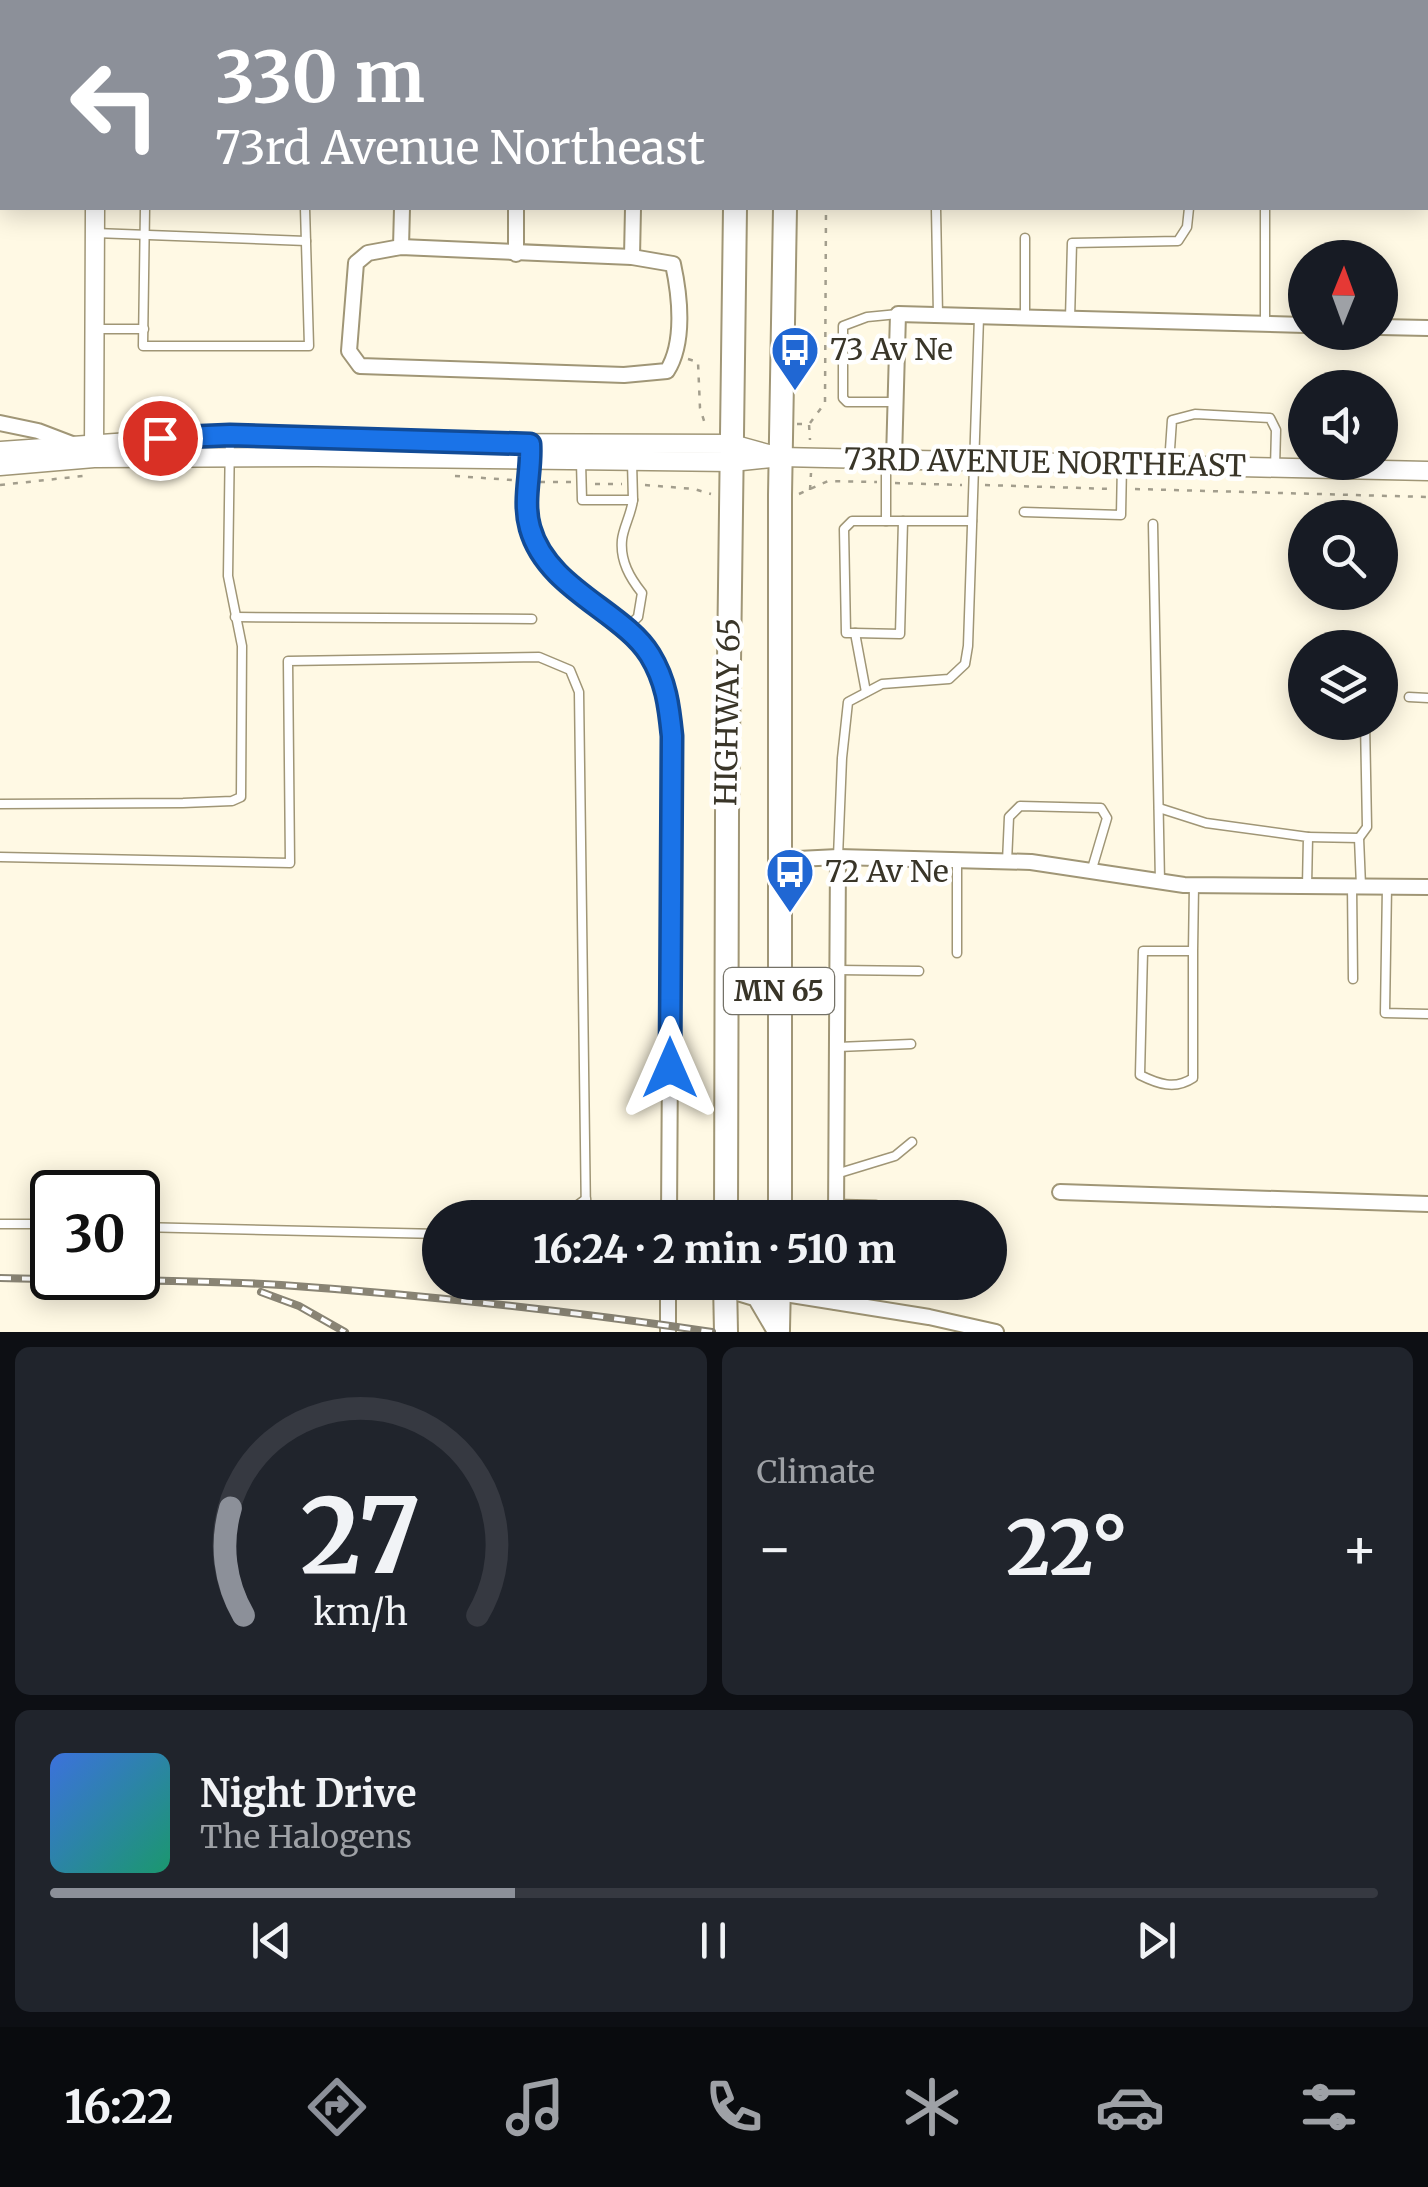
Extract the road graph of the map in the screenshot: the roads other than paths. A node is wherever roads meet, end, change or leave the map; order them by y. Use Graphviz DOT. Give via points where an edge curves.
graph roads {
  1 [pos="95,210"];
  2 [pos="144,210"];
  3 [pos="305,210"];
  4 [pos="402,210"];
  5 [pos="516,210"];
  6 [pos="633,210"];
  7 [pos="735,210"];
  8 [pos="785,210"];
  9 [pos="936,210"];
  10 [pos="1189,210"];
  11 [pos="1266,210"];
  12 [pos="95,234"];
  13 [pos="144,236"];
  14 [pos="1025,238"];
  15 [pos="306,242"];
  16 [pos="402,247"];
  17 [pos="516,254"];
  18 [pos="632,257"];
  19 [pos="898,314"];
  20 [pos="938,315"];
  21 [pos="979,316"];
  22 [pos="1025,317"];
  23 [pos="1070,318"];
  24 [pos="1265,324"];
  25 [pos="1288,324"];
  26 [pos="1398,327"];
  27 [pos="1428,328"];
  28 [pos="93,329"];
  29 [pos="144,329"];
  30 [pos="895,402"];
  31 [pos="0,423"];
  32 [pos="230,435"];
  33 [pos="72,444"];
  34 [pos="94,450"];
  35 [pos="0,451"];
  36 [pos="531,453"];
  37 [pos="732,453"];
  38 [pos="230,457"];
  39 [pos="781,457"];
  40 [pos="889,459"];
  41 [pos="974,460"];
  42 [pos="582,462"];
  43 [pos="632,462"];
  44 [pos="1122,464"];
  45 [pos="1169,464"];
  46 [pos="0,466"];
  47 [pos="1275,468"];
  48 [pos="1428,471"];
  49 [pos="633,500"];
  50 [pos="1024,512"];
  51 [pos="886,521"];
  52 [pos="903,521"];
  53 [pos="972,521"];
  54 [pos="1153,524"];
  55 [pos="235,617"];
  56 [pos="532,619"];
  57 [pos="625,630"];
  58 [pos="855,634"];
  59 [pos="866,692"];
  60 [pos="1408,697"];
  61 [pos="1428,698"];
  62 [pos="1365,740"];
  63 [pos="0,804"];
  64 [pos="1158,808"];
  65 [pos="1308,836"];
  66 [pos="1360,838"];
  67 [pos="0,857"];
  68 [pos="838,857"];
  69 [pos="778,860"];
  70 [pos="957,860"];
  71 [pos="1007,862"];
  72 [pos="1091,872"];
  73 [pos="1160,882"];
  74 [pos="1194,886"];
  75 [pos="1307,886"];
  76 [pos="1356,886"];
  77 [pos="1387,886"];
  78 [pos="1428,887"];
  79 [pos="1193,951"];
  80 [pos="957,953"];
  81 [pos="838,970"];
  82 [pos="919,971"];
  83 [pos="1353,979"];
  84 [pos="1428,1014"];
  85 [pos="911,1044"];
  86 [pos="838,1047"];
  87 [pos="912,1142"];
  88 [pos="836,1174"];
  89 [pos="1060,1192"];
  90 [pos="586,1198"];
  91 [pos="583,1200"];
  92 [pos="669,1200"];
  93 [pos="726,1200"];
  94 [pos="780,1200"];
  95 [pos="836,1200"];
  96 [pos="1428,1204"];
  97 [pos="0,1224"];
  98 [pos="30,1224"];
  99 [pos="160,1228"];
  100 [pos="422,1234"];
  101 [pos="668,1300"];
  102 [pos="721,1300"];
  103 [pos="761,1300"];
  104 [pos="779,1300"];
  105 [pos="828,1300"];
  106 [pos="836,1302"];
  107 [pos="778,1330"];
  108 [pos="668,1332"];
  109 [pos="726,1332"];
  110 [pos="996,1332"];
  1 -- 12 [label="street"];
  2 -- 13 [label="lane"];
  3 -- 15 [label="lane"];
  4 -- 16 [label="street"];
  5 -- 17 [label="street"];
  6 -- 18 [label="street"];
  7 -- 37 [label="highway, HIGHWAY 65 / MN 65"];
  8 -- 39 [label="highway, HIGHWAY 65 / MN 65"];
  9 -- 20 [label="lane"];
  10 -- 23 [label="lane" via="1178,241 1072,244"];
  11 -- 24 [label="lane"];
  12 -- 13 [label="lane"];
  12 -- 28 [label="street"];
  13 -- 15 [label="lane"];
  13 -- 29 [label="lane"];
  14 -- 22 [label="lane"];
  15 -- 29 [label="lane" via="308,346 143,346"];
  16 -- 17 [label="street"];
  16 -- 18 [label="street" via="356,263 349,350 360,366 668,371 676,356 673,264"];
  17 -- 18 [label="street"];
  19 -- 20 [label="street"];
  19 -- 30 [label="street"];
  19 -- 30 [label="lane" via="842,326 844,398"];
  20 -- 21 [label="street"];
  21 -- 22 [label="street"];
  21 -- 41 [label="lane"];
  22 -- 23 [label="street"];
  23 -- 24 [label="street"];
  24 -- 25 [label="street"];
  26 -- 27 [label="street"];
  28 -- 29 [label="lane"];
  28 -- 34 [label="street"];
  30 -- 40 [label="street"];
  31 -- 33 [label="street, 73RD AVENUE NORTHEAST"];
  32 -- 34 [label="street, 73RD AVENUE NORTHEAST"];
  32 -- 36 [label="street, 73RD AVENUE NORTHEAST"];
  32 -- 38 [label="lane"];
  33 -- 34 [label="street, 73RD AVENUE NORTHEAST"];
  33 -- 35 [label="street, 73RD AVENUE NORTHEAST"];
  34 -- 38 [label="street, 73RD AVENUE NORTHEAST"];
  34 -- 46 [label="street, 73RD AVENUE NORTHEAST"];
  36 -- 37 [label="street, 73RD AVENUE NORTHEAST"];
  36 -- 38 [label="street, 73RD AVENUE NORTHEAST"];
  36 -- 42 [label="street, 73RD AVENUE NORTHEAST"];
  36 -- 57 [label="street" via="530,527 541,550 576,592"];
  37 -- 39 [label="street, 73RD AVENUE NORTHEAST"];
  37 -- 43 [label="street, 73RD AVENUE NORTHEAST"];
  37 -- 93 [label="highway, HIGHWAY 65 / MN 65"];
  38 -- 55 [label="lane" via="228,576"];
  39 -- 40 [label="street, 73RD AVENUE NORTHEAST"];
  39 -- 69 [label="highway, HIGHWAY 65 / MN 65"];
  40 -- 41 [label="street, 73RD AVENUE NORTHEAST"];
  40 -- 51 [label="lane"];
  41 -- 44 [label="street, 73RD AVENUE NORTHEAST"];
  41 -- 53 [label="lane"];
  42 -- 43 [label="street, 73RD AVENUE NORTHEAST"];
  42 -- 49 [label="lane" via="582,500"];
  43 -- 49 [label="lane"];
  44 -- 45 [label="street, 73RD AVENUE NORTHEAST"];
  44 -- 50 [label="lane" via="1121,515"];
  45 -- 47 [label="street, 73RD AVENUE NORTHEAST"];
  45 -- 47 [label="lane" via="1172,420 1194,414 1270,418"];
  47 -- 48 [label="street, 73RD AVENUE NORTHEAST"];
  49 -- 57 [label="lane" via="622,538 627,574 642,594 638,617"];
  51 -- 52 [label="lane"];
  51 -- 58 [label="lane" via="852,520 844,529 846,633"];
  52 -- 53 [label="lane"];
  52 -- 58 [label="lane" via="900,634"];
  53 -- 59 [label="lane" via="964,664 949,679 882,684"];
  54 -- 64 [label="lane"];
  55 -- 56 [label="lane"];
  55 -- 63 [label="lane" via="242,646 240,797"];
  57 -- 92 [label="street" via="648,651 667,690 672,736"];
  58 -- 59 [label="lane"];
  59 -- 68 [label="lane" via="848,702"];
  60 -- 61 [label="lane"];
  62 -- 66 [label="lane" via="1367,827"];
  64 -- 65 [label="lane" via="1206,823"];
  64 -- 73 [label="lane"];
  65 -- 66 [label="lane"];
  65 -- 75 [label="lane"];
  66 -- 76 [label="lane"];
  67 -- 90 [label="lane" via="290,863 288,661 539,657 570,670 578,692"];
  68 -- 69 [label="street"];
  68 -- 70 [label="street"];
  68 -- 81 [label="street"];
  69 -- 94 [label="highway, HIGHWAY 65 / MN 65"];
  70 -- 71 [label="street"];
  70 -- 80 [label="lane"];
  71 -- 72 [label="street"];
  71 -- 72 [label="lane" via="1009,817 1020,806 1100,808 1106,818"];
  72 -- 73 [label="street"];
  73 -- 74 [label="street"];
  74 -- 75 [label="street"];
  74 -- 79 [label="lane"];
  75 -- 76 [label="street"];
  76 -- 77 [label="street"];
  76 -- 83 [label="lane"];
  77 -- 78 [label="street"];
  77 -- 84 [label="lane" via="1385,1013"];
  79 -- 79 [label="lane" via="1143,951 1140,1075 1156,1083 1182,1086 1193,1078"];
  81 -- 82 [label="lane"];
  81 -- 86 [label="street"];
  85 -- 86 [label="lane"];
  86 -- 88 [label="street"];
  87 -- 88 [label="lane" via="895,1156"];
  88 -- 95 [label="street"];
  89 -- 96 [label="street"];
  90 -- 91 [label="lane"];
  97 -- 98 [label="lane"];
  99 -- 100 [label="lane"];
  101 -- 108 [label="street"];
  102 -- 109 [label="highway"];
  103 -- 107 [label="highway"];
  104 -- 107 [label="highway"];
  105 -- 106 [label="street"];
  106 -- 110 [label="street"];
}
